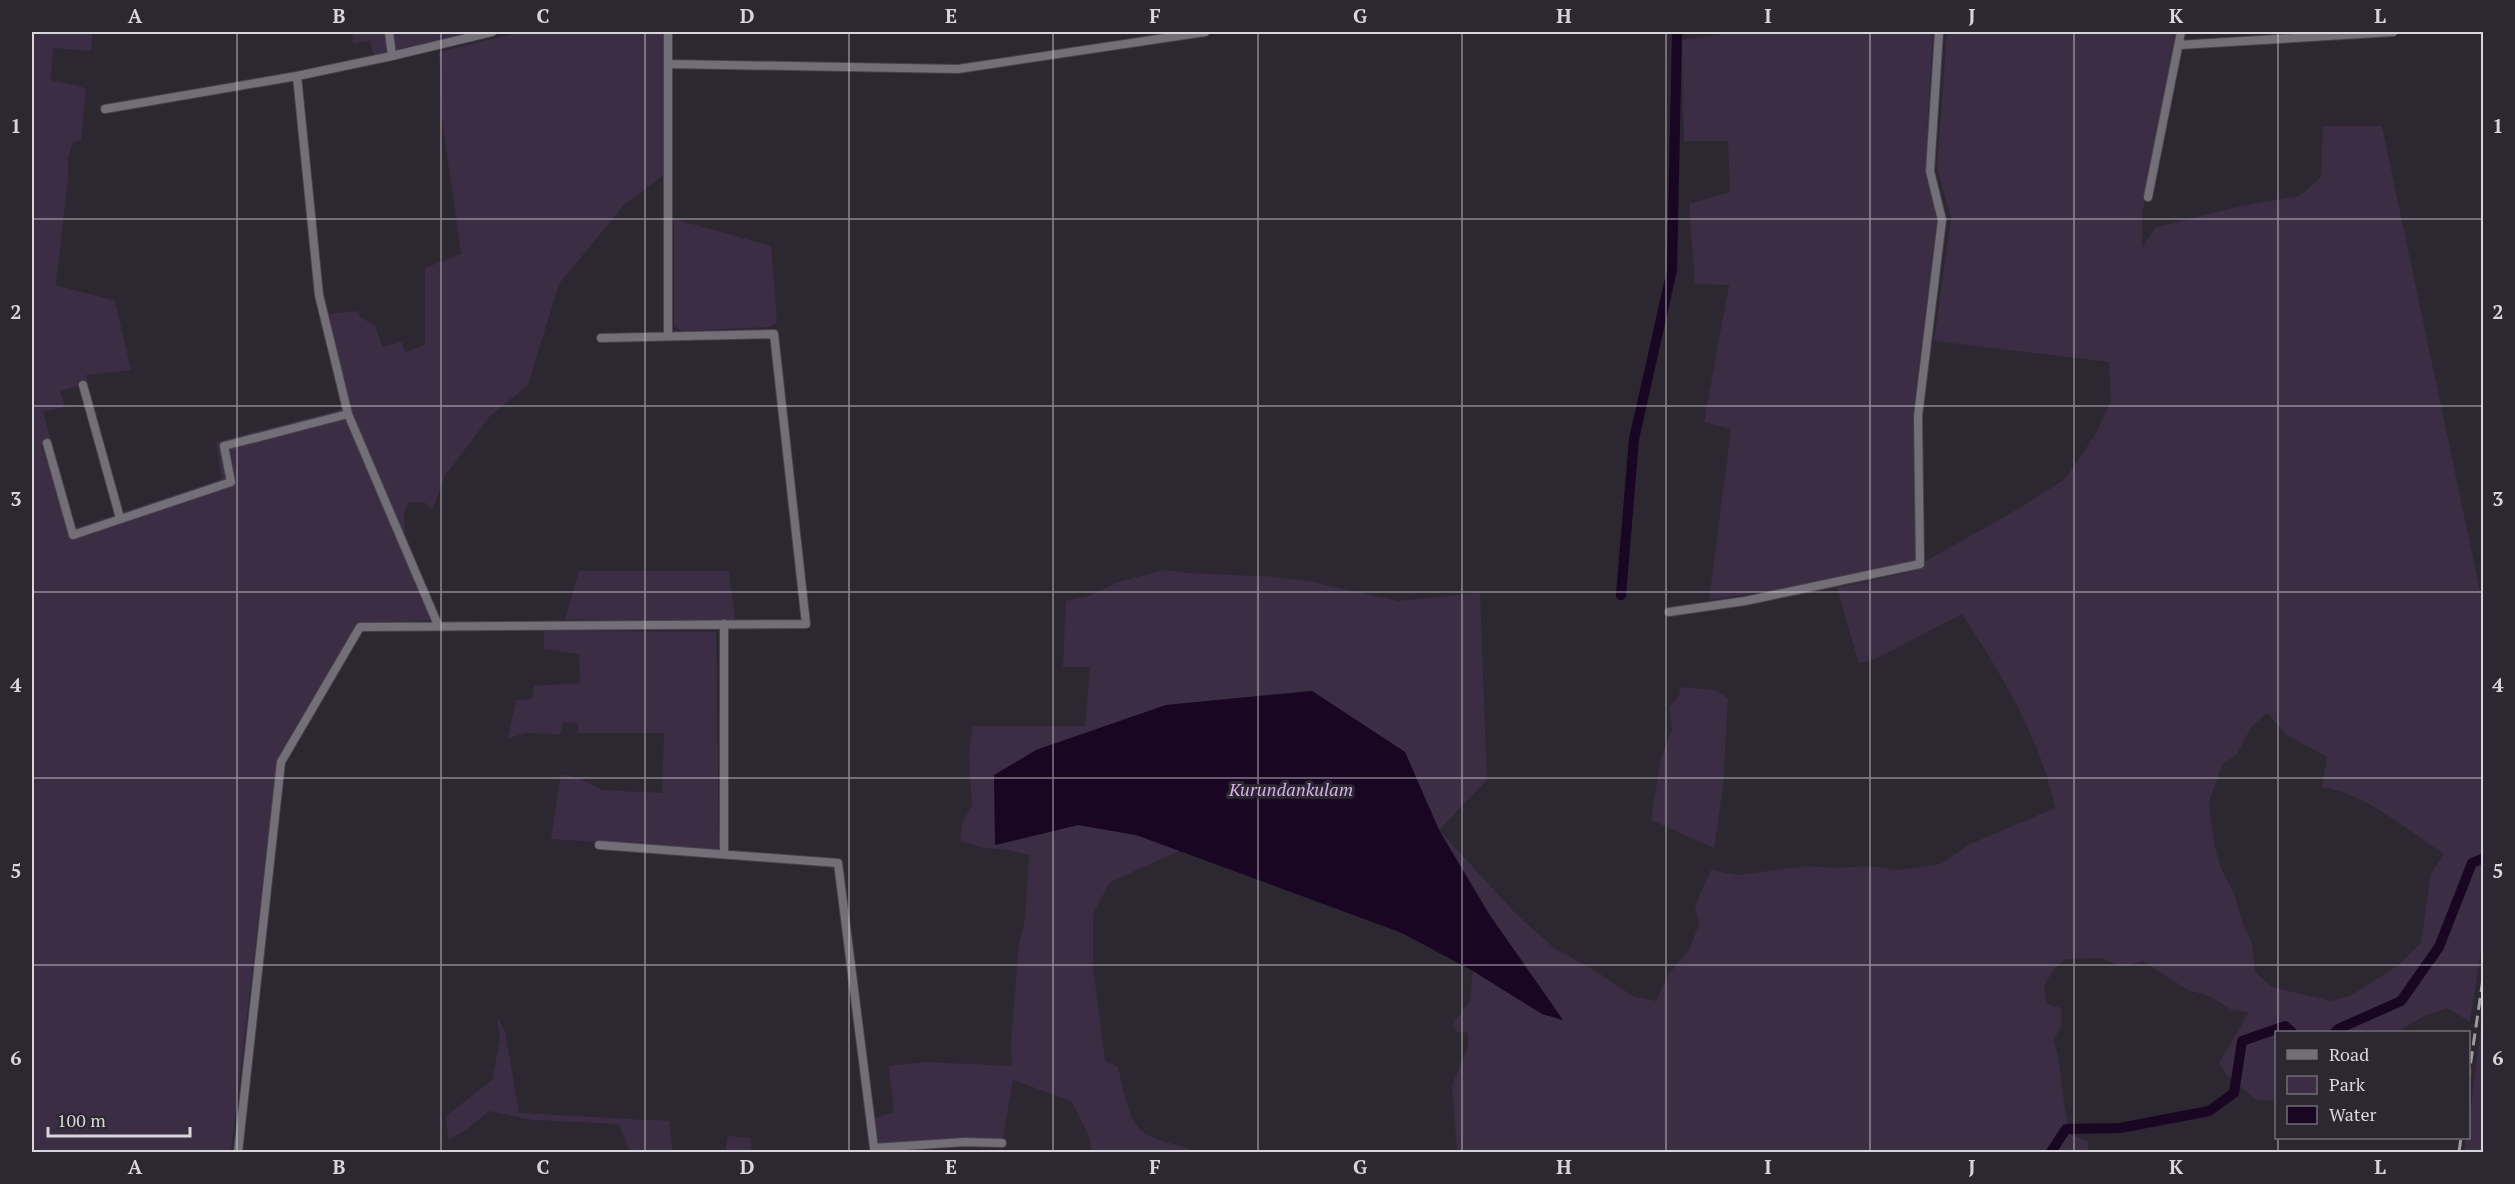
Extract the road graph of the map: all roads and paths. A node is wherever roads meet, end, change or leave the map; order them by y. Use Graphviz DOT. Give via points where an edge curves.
graph roads {
  1 [pos="389,32"];
  2 [pos="492,32"];
  3 [pos="668,32"];
  4 [pos="1205,32"];
  5 [pos="1939,32"];
  6 [pos="2181,32"];
  7 [pos="2393,32"];
  8 [pos="461,35"];
  9 [pos="2179,45"];
  10 [pos="392,56"];
  11 [pos="670,64"];
  12 [pos="297,76"];
  13 [pos="105,109"];
  14 [pos="2148,197"];
  15 [pos="668,336"];
  16 [pos="601,338"];
  17 [pos="83,385"];
  18 [pos="348,414"];
  19 [pos="48,443"];
  20 [pos="120,518"];
  21 [pos="1669,612"];
  22 [pos="724,624"];
  23 [pos="438,625"];
  24 [pos="599,845"];
  25 [pos="724,854"];
  26 [pos="1002,1143"];
  27 [pos="238,1152"];
  1 -- 10 [label="street"];
  2 -- 8 [label="street"];
  3 -- 11 [label="street"];
  4 -- 11 [label="street" via="958,69"];
  5 -- 21 [label="street" via="1930,171 1942,220 1918,416 1920,564 1745,601"];
  6 -- 9 [label="street"];
  7 -- 9 [label="street"];
  8 -- 10 [label="street"];
  9 -- 14 [label="street"];
  10 -- 12 [label="street"];
  11 -- 15 [label="street"];
  12 -- 13 [label="street"];
  12 -- 18 [label="street" via="319,295"];
  15 -- 16 [label="street"];
  15 -- 22 [label="street" via="774,334 806,624"];
  17 -- 20 [label="street"];
  18 -- 20 [label="street" via="224,446 231,482"];
  18 -- 23 [label="street"];
  19 -- 20 [label="street" via="73,535"];
  22 -- 23 [label="street"];
  22 -- 25 [label="street"];
  23 -- 27 [label="street" via="360,627 281,762"];
  24 -- 25 [label="street"];
  25 -- 26 [label="street" via="838,863 874,1148"];
}
